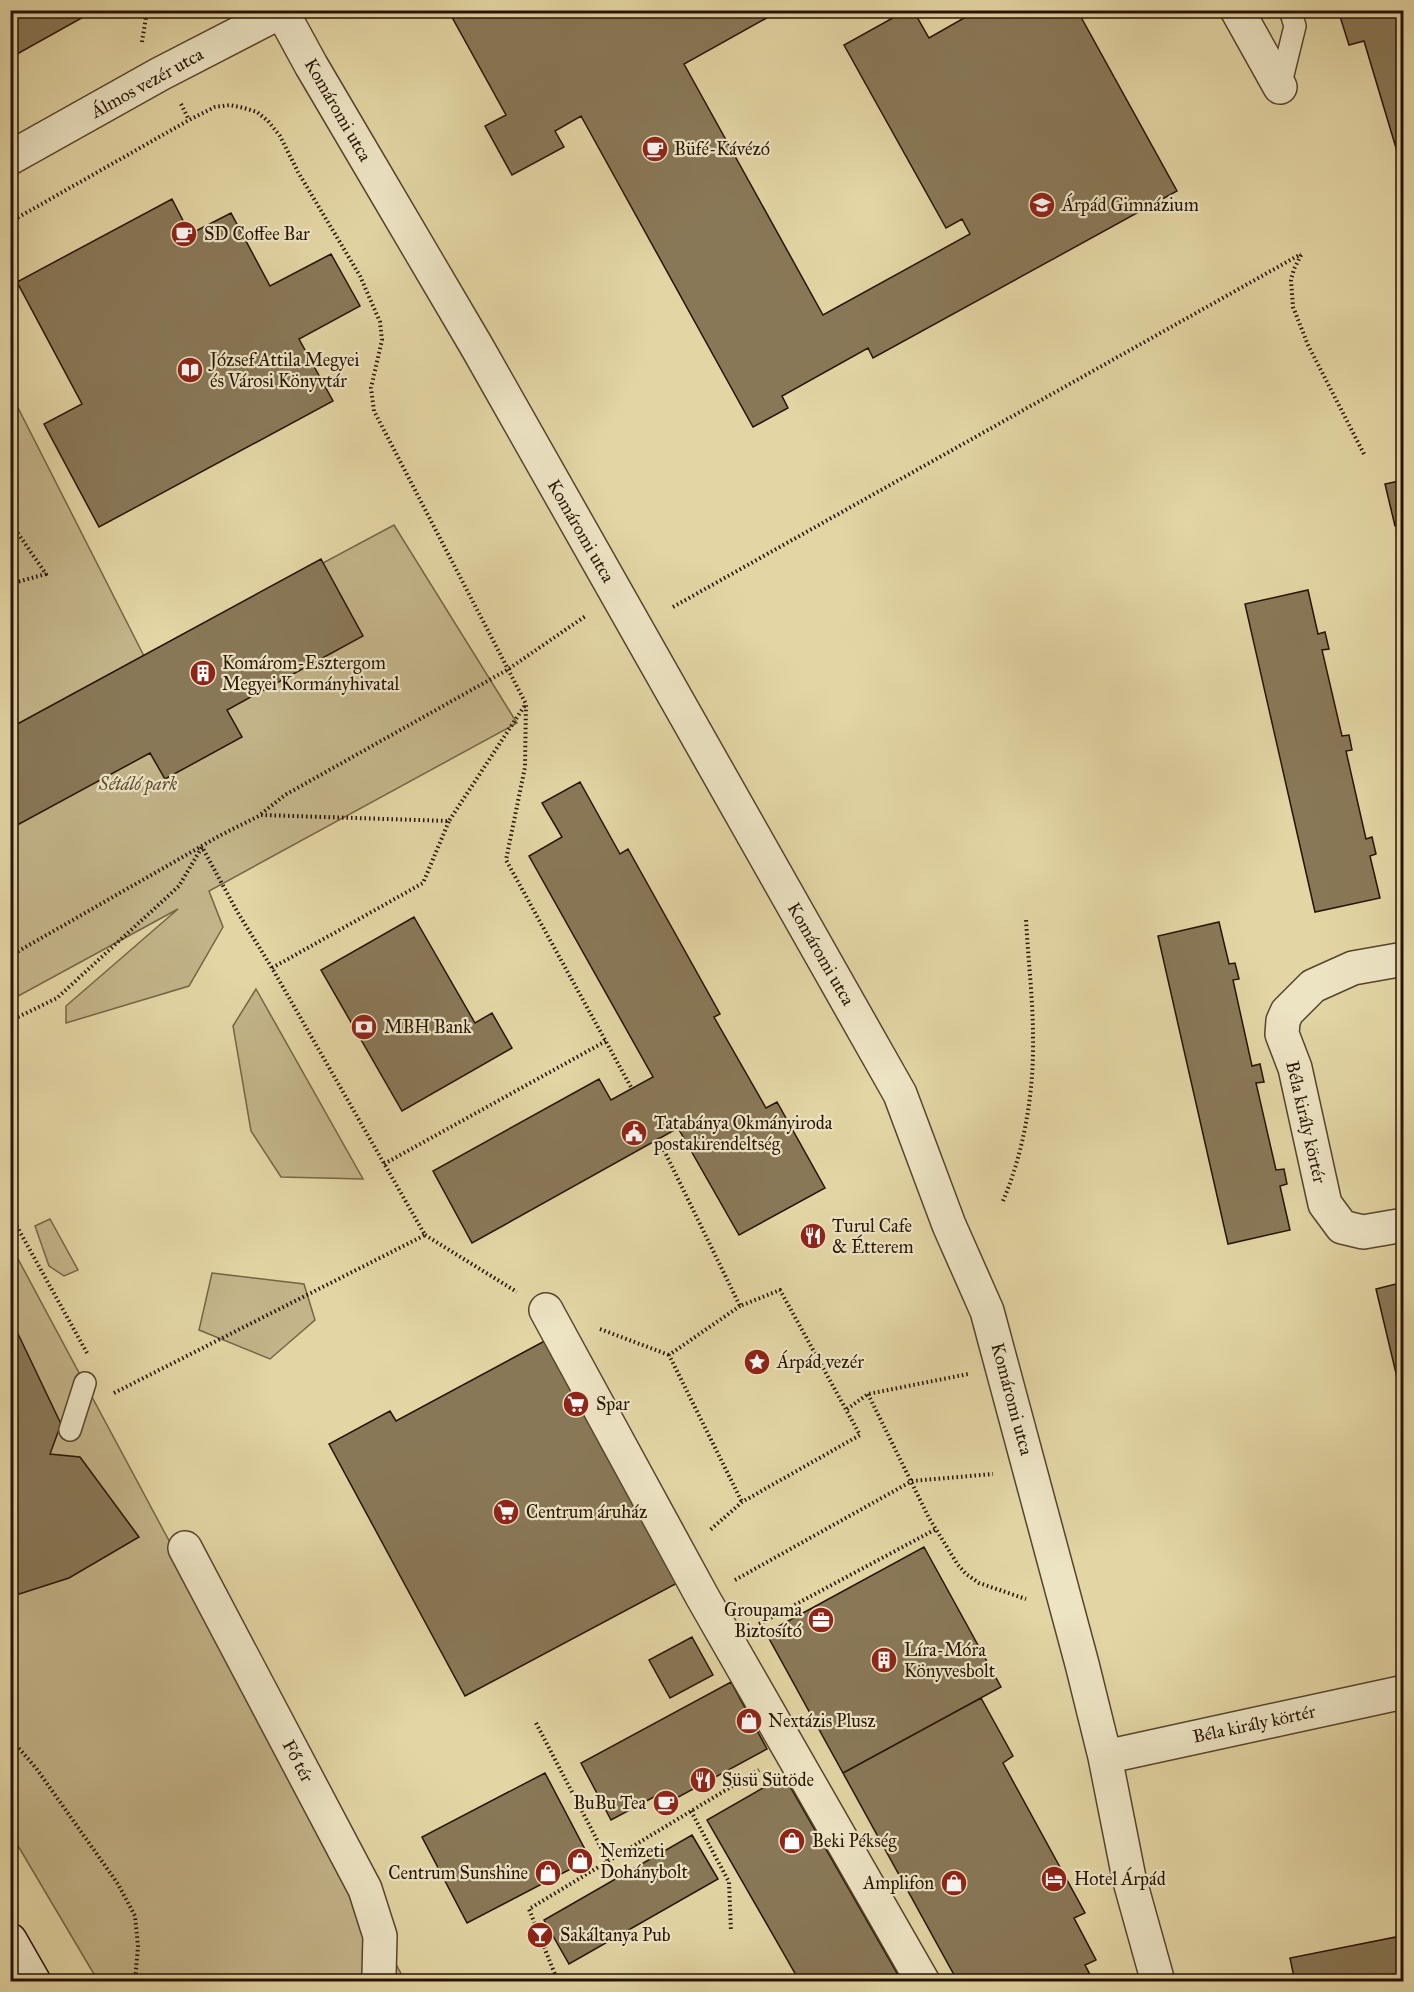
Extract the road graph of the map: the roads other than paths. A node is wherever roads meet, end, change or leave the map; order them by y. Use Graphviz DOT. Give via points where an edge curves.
graph roads {
  1 [pos="1237,10"];
  2 [pos="1290,10"];
  3 [pos="282,11"];
  4 [pos="1280,87"];
  5 [pos="10,158"];
  6 [pos="1404,958"];
  7 [pos="1404,1226"];
  8 [pos="546,1310"];
  9 [pos="85,1383"];
  10 [pos="70,1430"];
  11 [pos="185,1548"];
  12 [pos="1404,1692"];
  13 [pos="1105,1757"];
  14 [pos="10,1940"];
  15 [pos="34,1982"];
  16 [pos="377,1982"];
  17 [pos="922,1982"];
  18 [pos="1158,1982"];
  1 -- 4 [label="street"];
  2 -- 4 [label="lane" via="1295,26"];
  3 -- 5 [label="street, Álmos vezér utca"];
  3 -- 13 [label="street, Komáromi utca" via="483,357 900,1094 949,1226 987,1311"];
  6 -- 7 [label="street, Béla király körtér" via="1353,968 1313,986 1287,1012 1282,1034 1295,1068 1324,1204 1342,1227 1363,1232"];
  8 -- 17 [label="street" via="703,1598"];
  9 -- 10 [label="lane"];
  11 -- 16 [label="street, Fő tér" via="365,1889 380,1936"];
  12 -- 13 [label="street, Béla király körtér"];
  13 -- 18 [label="street, Komáromi utca" via="1129,1878"];
  14 -- 15 [label="street"];
}
